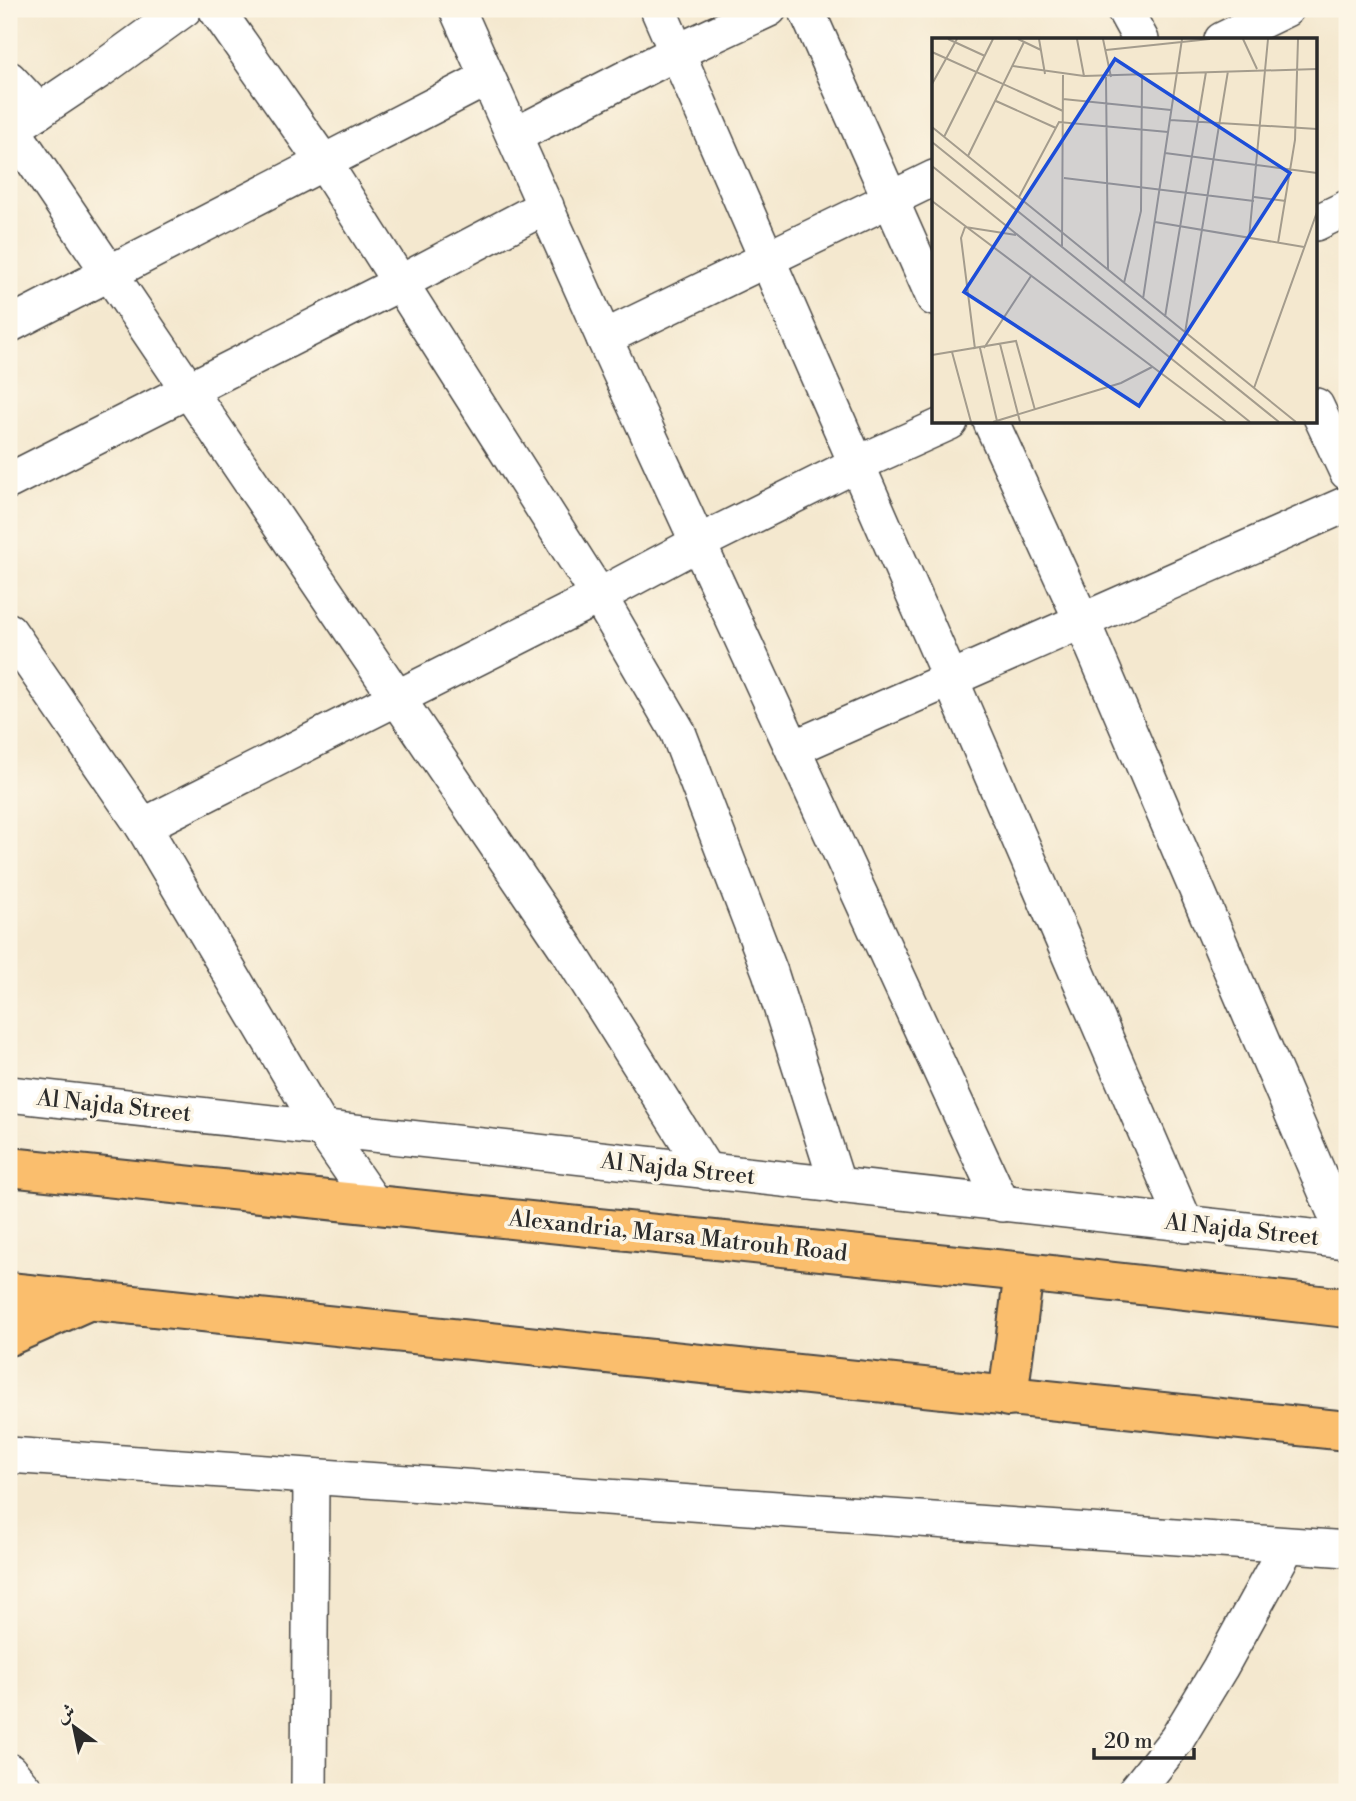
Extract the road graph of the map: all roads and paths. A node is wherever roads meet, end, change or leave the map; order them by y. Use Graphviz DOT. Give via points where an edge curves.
graph roads {
  1 [pos="184,9"];
  2 [pos="216,9"];
  3 [pos="457,9"];
  4 [pos="658,9"];
  5 [pos="769,9"];
  6 [pos="806,9"];
  7 [pos="1124,9"];
  8 [pos="1286,9"];
  9 [pos="1139,38"];
  10 [pos="1226,38"];
  11 [pos="677,52"];
  12 [pos="487,78"];
  13 [pos="9,79"];
  14 [pos="20,124"];
  15 [pos="514,136"];
  16 [pos="324,163"];
  17 [pos="932,179"];
  18 [pos="889,199"];
  19 [pos="545,206"];
  20 [pos="1347,208"];
  21 [pos="1318,222"];
  22 [pos="768,260"];
  23 [pos="109,272"];
  24 [pos="400,283"];
  25 [pos="932,294"];
  26 [pos="9,325"];
  27 [pos="604,338"];
  28 [pos="188,390"];
  29 [pos="1318,410"];
  30 [pos="946,424"];
  31 [pos="992,424"];
  32 [pos="857,464"];
  33 [pos="1347,472"];
  34 [pos="9,481"];
  35 [pos="1347,504"];
  36 [pos="700,542"];
  37 [pos="599,596"];
  38 [pos="1082,621"];
  39 [pos="9,631"];
  40 [pos="950,678"];
  41 [pos="396,697"];
  42 [pos="794,748"];
  43 [pos="143,826"];
  44 [pos="9,1094"];
  45 [pos="323,1130"];
  46 [pos="9,1167"];
  47 [pos="707,1172"];
  48 [pos="838,1186"];
  49 [pos="1002,1204"];
  50 [pos="375,1205"];
  51 [pos="1186,1225"];
  52 [pos="1347,1241"];
  53 [pos="1024,1272"];
  54 [pos="9,1292"];
  55 [pos="91,1300"];
  56 [pos="1347,1308"];
  57 [pos="9,1336"];
  58 [pos="1008,1397"];
  59 [pos="1347,1431"];
  60 [pos="9,1455"];
  61 [pos="311,1477"];
  62 [pos="1287,1546"];
  63 [pos="1347,1549"];
  64 [pos="9,1771"];
  65 [pos="27,1792"];
  66 [pos="309,1792"];
  67 [pos="1135,1792"];
  1 -- 14 [label="street"];
  2 -- 16 [label="street"];
  3 -- 12 [label="street"];
  4 -- 11 [label="street"];
  5 -- 11 [label="street"];
  6 -- 18 [label="street"];
  7 -- 9 [label="street"];
  8 -- 10 [label="street"];
  11 -- 15 [label="street"];
  11 -- 22 [label="street"];
  12 -- 15 [label="street"];
  12 -- 16 [label="street"];
  13 -- 14 [label="street"];
  14 -- 23 [label="street"];
  15 -- 19 [label="street"];
  16 -- 23 [label="street"];
  16 -- 24 [label="street"];
  17 -- 18 [label="street"];
  18 -- 22 [label="street"];
  18 -- 25 [label="street"];
  19 -- 24 [label="street"];
  19 -- 27 [label="street"];
  20 -- 21 [label="street"];
  22 -- 27 [label="street"];
  22 -- 32 [label="street"];
  23 -- 26 [label="street"];
  23 -- 28 [label="street"];
  24 -- 28 [label="street"];
  24 -- 37 [label="street"];
  27 -- 36 [label="street"];
  28 -- 34 [label="street"];
  28 -- 41 [label="street"];
  29 -- 33 [label="street"];
  30 -- 32 [label="street"];
  31 -- 38 [label="street"];
  32 -- 36 [label="street"];
  32 -- 40 [label="street"];
  35 -- 38 [label="street"];
  36 -- 37 [label="street"];
  36 -- 42 [label="street"];
  37 -- 41 [label="street"];
  37 -- 48 [label="street" via="678,732 770,972"];
  38 -- 40 [label="street"];
  38 -- 52 [label="street"];
  39 -- 43 [label="street"];
  40 -- 42 [label="street"];
  40 -- 51 [label="street"];
  41 -- 43 [label="street"];
  41 -- 47 [label="street" via="567,949"];
  42 -- 49 [label="street"];
  43 -- 45 [label="street"];
  44 -- 45 [label="street, Al Najda Street"];
  45 -- 47 [label="street, Al Najda Street"];
  45 -- 50 [label="street"];
  46 -- 50 [label="main road, Alexandria, Marsa Matrouh Road"];
  47 -- 48 [label="street, Al Najda Street"];
  48 -- 49 [label="street, Al Najda Street"];
  49 -- 51 [label="street, Al Najda Street"];
  50 -- 53 [label="main road, Alexandria, Marsa Matrouh Road"];
  51 -- 52 [label="street, Al Najda Street"];
  53 -- 56 [label="main road, Alexandria, Marsa Matrouh Road"];
  53 -- 58 [label="main road"];
  54 -- 55 [label="main road"];
  55 -- 57 [label="main road"];
  55 -- 58 [label="main road"];
  58 -- 59 [label="main road"];
  60 -- 61 [label="street"];
  61 -- 62 [label="street"];
  61 -- 66 [label="street"];
  62 -- 63 [label="street"];
  62 -- 67 [label="street" via="1177,1739"];
  64 -- 65 [label="street"];
}
